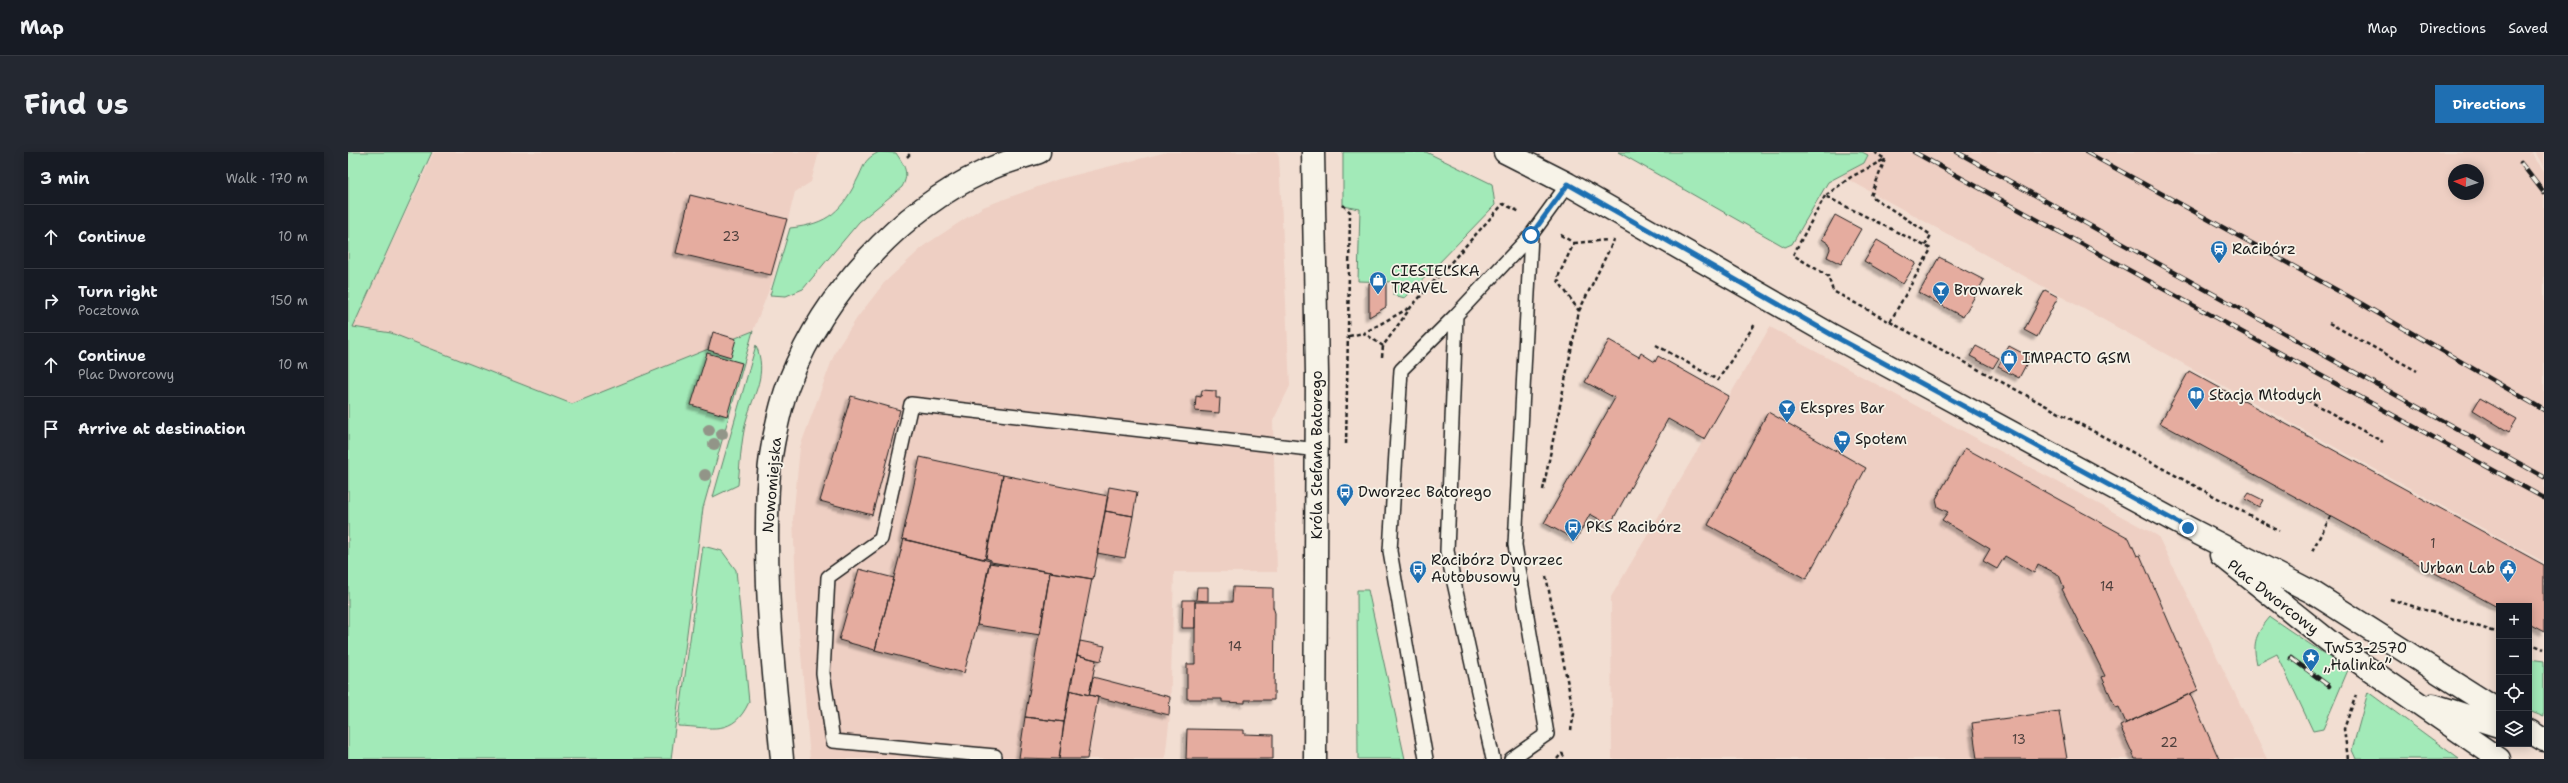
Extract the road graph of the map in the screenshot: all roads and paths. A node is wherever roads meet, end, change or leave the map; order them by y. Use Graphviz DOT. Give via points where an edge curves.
graph roads {
  1 [pos="1039,152"];
  2 [pos="1313,152"];
  3 [pos="1505,152"];
  4 [pos="1874,152"];
  5 [pos="911,153"];
  6 [pos="907,156"];
  7 [pos="1885,159"];
  8 [pos="1568,184"];
  9 [pos="1825,196"];
  10 [pos="1531,235"];
  11 [pos="1614,239"];
  12 [pos="1621,242"];
  13 [pos="1574,244"];
  14 [pos="1925,246"];
  15 [pos="1411,307"];
  16 [pos="1579,311"];
  17 [pos="1456,315"];
  18 [pos="1756,322"];
  19 [pos="1890,322"];
  20 [pos="2330,323"];
  21 [pos="1364,333"];
  22 [pos="1348,336"];
  23 [pos="1656,345"];
  24 [pos="1383,346"];
  25 [pos="2417,371"];
  26 [pos="2295,393"];
  27 [pos="2383,442"];
  28 [pos="1318,450"];
  29 [pos="2331,516"];
  30 [pos="2188,528"];
  31 [pos="2279,531"];
  32 [pos="2312,551"];
  33 [pos="1544,568"];
  34 [pos="2390,599"];
  35 [pos="2496,631"];
  36 [pos="2532,644"];
  37 [pos="2544,648"];
  38 [pos="2356,695"];
  39 [pos="2412,699"];
  40 [pos="2496,709"];
  41 [pos="2496,725"];
  42 [pos="1571,733"];
  43 [pos="1565,749"];
  44 [pos="1562,753"];
  45 [pos="995,756"];
  46 [pos="782,759"];
  47 [pos="1315,759"];
  48 [pos="1426,759"];
  49 [pos="1493,759"];
  50 [pos="1511,759"];
  51 [pos="1557,759"];
  52 [pos="1565,759"];
  53 [pos="2348,759"];
  54 [pos="2498,759"];
  1 -- 46 [label="main road, Nowomiejska" via="1001,164 960,184 906,222 866,257 822,317 789,380 773,445 767,503 767,602"];
  2 -- 28 [label="main road, Króla Stefana Batorego"];
  3 -- 8 [label="main road, Plac Dworcowy"];
  4 -- 7 [label="path"];
  5 -- 6 [label="path"];
  7 -- 9 [label="path" via="1851,177"];
  7 -- 14 [label="path" via="1871,196 1931,235"];
  8 -- 10 [label="lane"];
  8 -- 30 [label="main road, Plac Dworcowy" via="1834,336"];
  9 -- 14 [label="path"];
  9 -- 19 [label="path" via="1793,255 1828,276 1833,291"];
  10 -- 17 [label="lane"];
  10 -- 50 [label="lane" via="1515,545 1547,734"];
  11 -- 12 [label="path"];
  11 -- 13 [label="path"];
  11 -- 16 [label="path"];
  14 -- 19 [label="path" via="1931,249"];
  15 -- 21 [label="path"];
  17 -- 48 [label="lane" via="1401,370 1390,552"];
  17 -- 49 [label="lane" via="1446,552"];
  18 -- 23 [label="path" via="1718,380"];
  19 -- 31 [label="path"];
  20 -- 25 [label="path"];
  21 -- 22 [label="path"];
  21 -- 24 [label="path"];
  26 -- 27 [label="path"];
  28 -- 45 [label="lane" via="911,404 881,538 828,577 823,673 834,741"];
  28 -- 47 [label="main road, Króla Stefana Batorego"];
  29 -- 32 [label="path"];
  30 -- 39 [label="main road, Plac Dworcowy" via="2272,598"];
  30 -- 40 [label="main road, Plac Dworcowy" via="2312,592"];
  33 -- 42 [label="path" via="1574,714"];
  34 -- 35 [label="path"];
  36 -- 37 [label="path"];
  38 -- 53 [label="path" via="2344,730"];
  39 -- 41 [label="main road"];
  39 -- 54 [label="main road, Plac Dworcowy"];
  43 -- 44 [label="path"];
  44 -- 51 [label="path"];
  44 -- 52 [label="path"];
}
